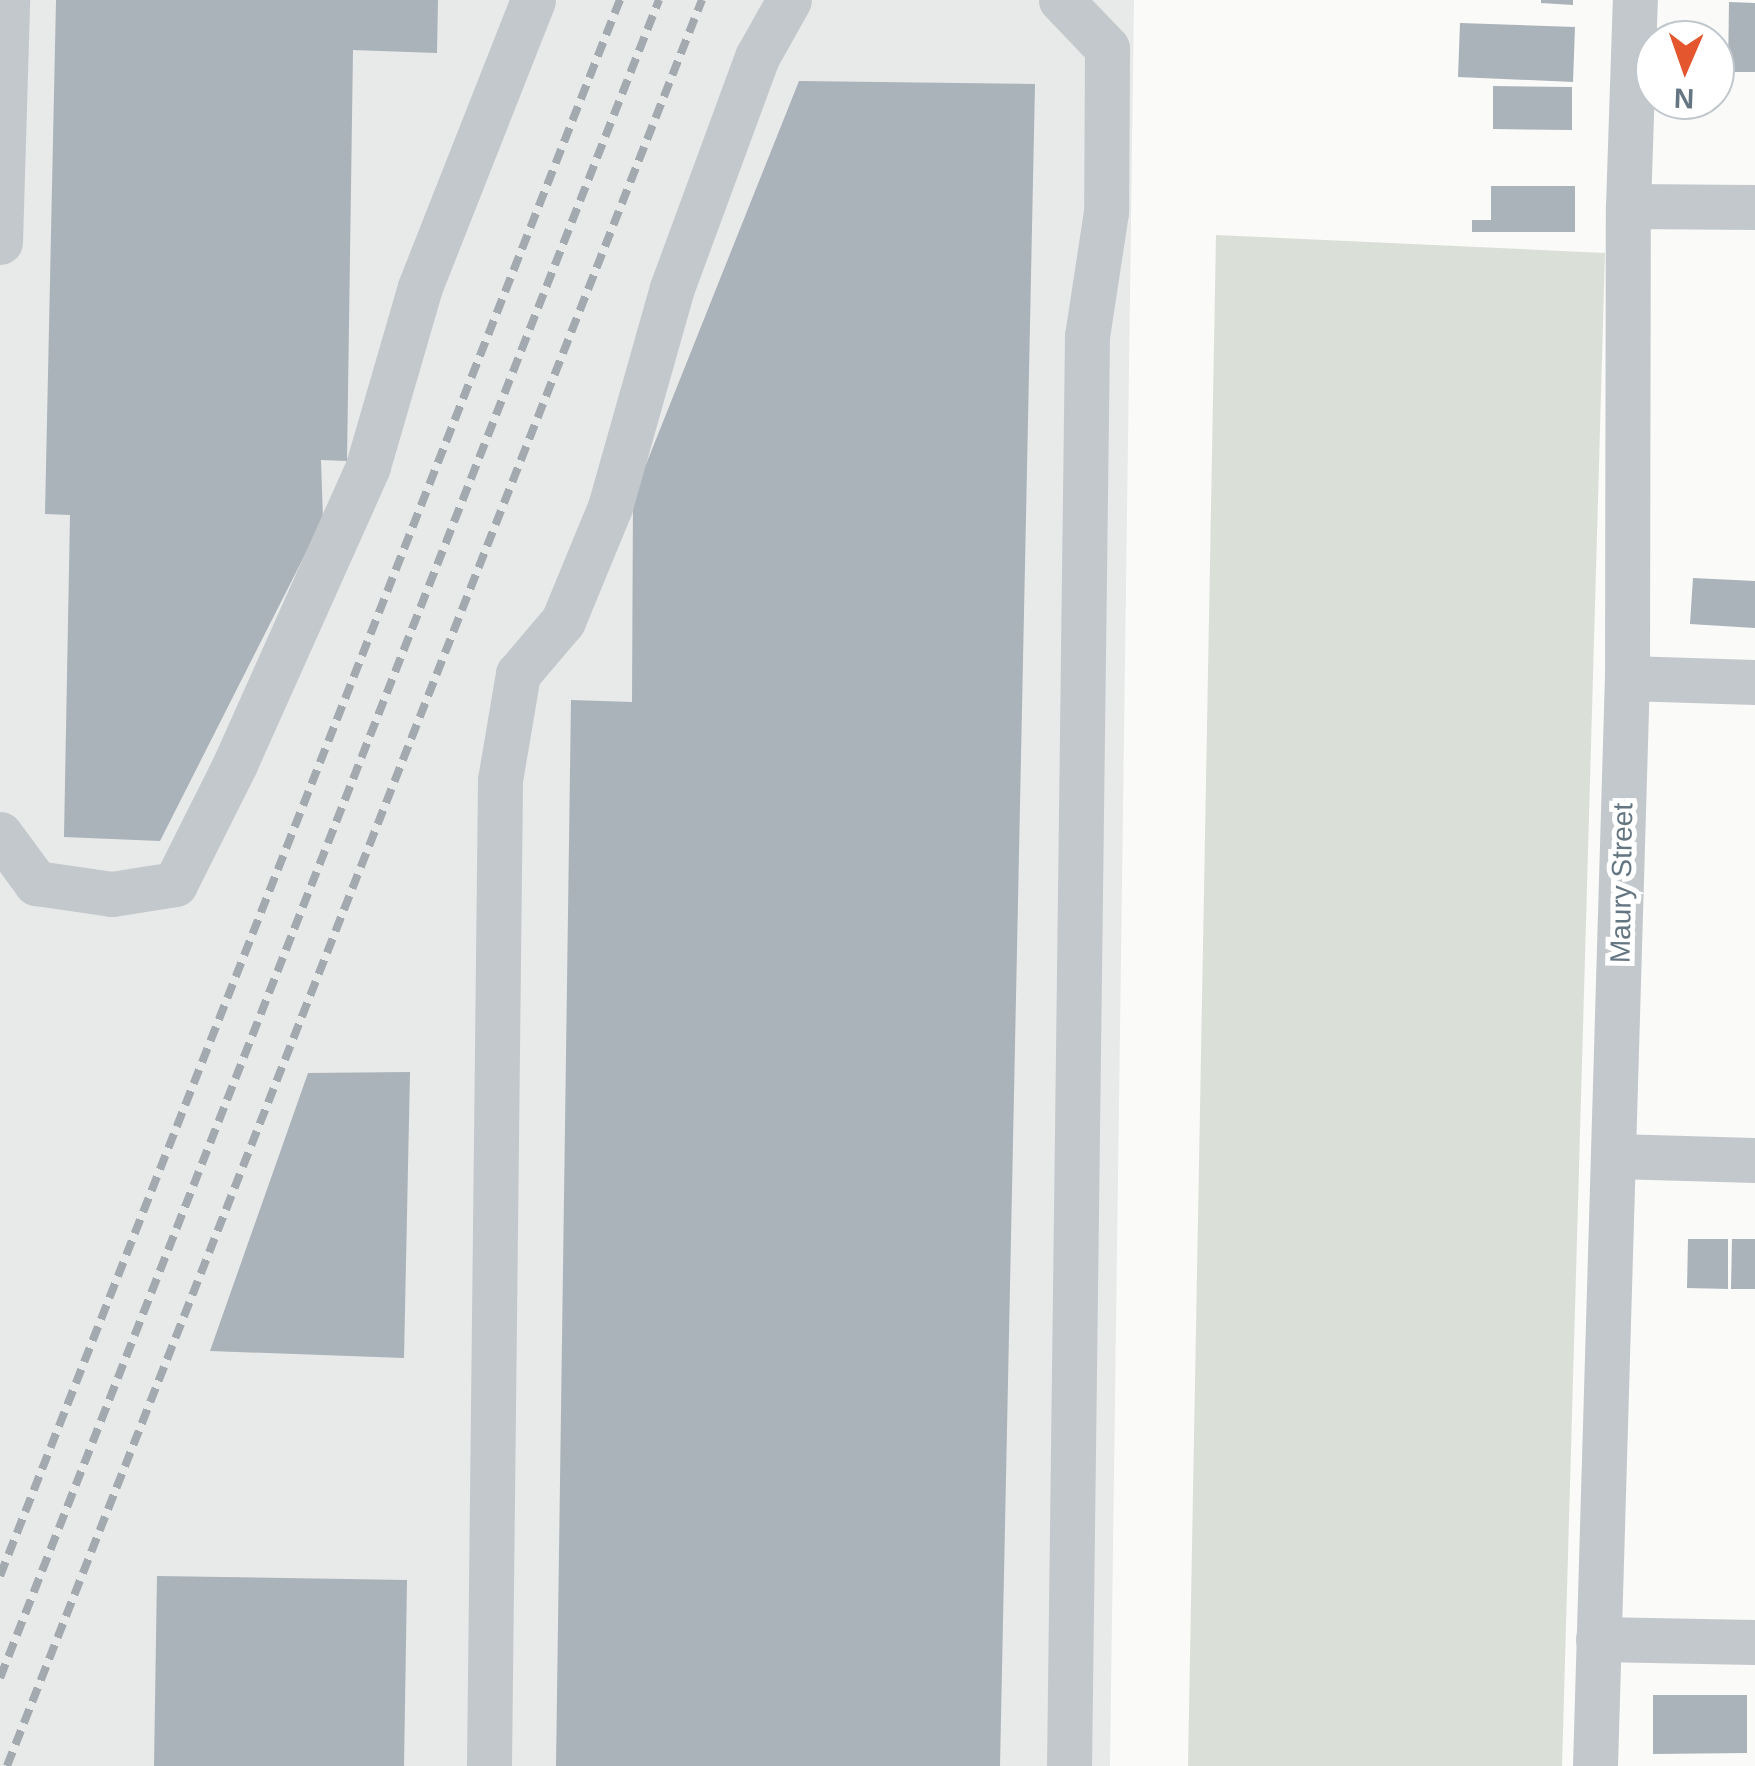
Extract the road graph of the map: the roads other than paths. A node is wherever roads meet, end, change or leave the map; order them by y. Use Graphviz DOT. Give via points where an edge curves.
graph roads {
  1 [pos="6,0"];
  2 [pos="533,0"];
  3 [pos="789,0"];
  4 [pos="1061,0"];
  5 [pos="1635,0"];
  6 [pos="1628,206"];
  7 [pos="1755,207"];
  8 [pos="0,242"];
  9 [pos="1627,678"];
  10 [pos="1755,682"];
  11 [pos="0,834"];
  12 [pos="1615,1156"];
  13 [pos="1755,1160"];
  14 [pos="1598,1639"];
  15 [pos="1755,1642"];
  16 [pos="489,1766"];
  17 [pos="1069,1766"];
  18 [pos="1595,1766"];
  1 -- 8 [label="street"];
  2 -- 11 [label="street" via="420,288 368,466 176,884 112,894 36,883"];
  3 -- 16 [label="street" via="757,58 672,288 610,507 563,621 518,674 500,780"];
  4 -- 17 [label="street" via="1107,48 1106,212 1087,336"];
  5 -- 6 [label="street, Maury Street"];
  6 -- 7 [label="street"];
  6 -- 9 [label="street, Maury Street"];
  9 -- 10 [label="street"];
  9 -- 12 [label="street, Maury Street"];
  12 -- 13 [label="street"];
  12 -- 14 [label="street, Maury Street"];
  14 -- 15 [label="street"];
  14 -- 18 [label="street, Maury Street"];
}
